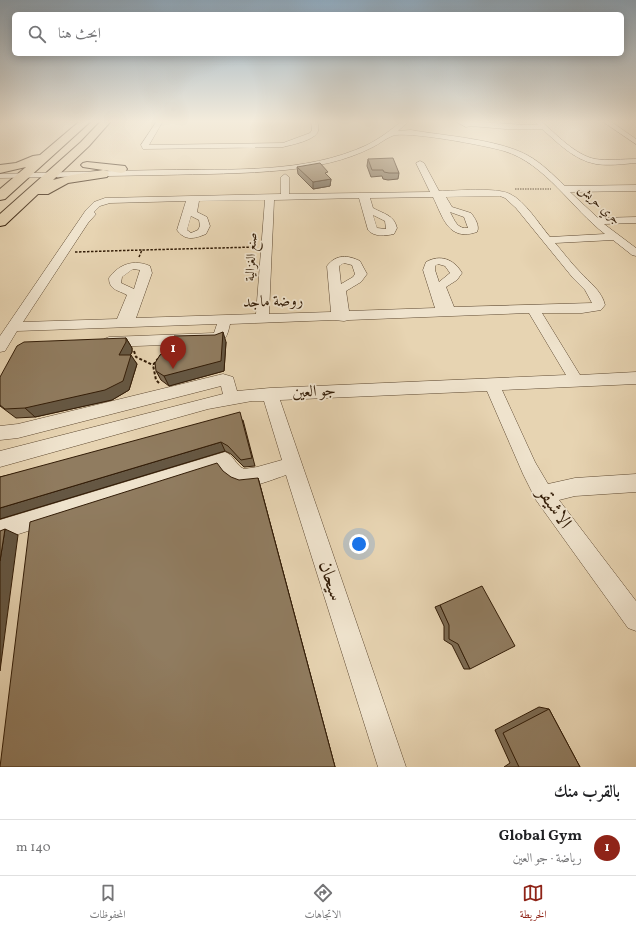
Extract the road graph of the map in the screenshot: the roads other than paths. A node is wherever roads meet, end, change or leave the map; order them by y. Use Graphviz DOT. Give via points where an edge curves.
graph roads {
  1 [pos="39,157"];
  2 [pos="49,157"];
  3 [pos="57,157"];
  4 [pos="65,157"];
  5 [pos="80,157"];
  6 [pos="212,157"];
  7 [pos="324,157"];
  8 [pos="343,157"];
  9 [pos="525,157"];
  10 [pos="581,157"];
  11 [pos="210,161"];
  12 [pos="636,161"];
  13 [pos="420,163"];
  14 [pos="195,168"];
  15 [pos="225,168"];
  16 [pos="0,170"];
  17 [pos="121,170"];
  18 [pos="40,173"];
  19 [pos="103,174"];
  20 [pos="0,176"];
  21 [pos="285,177"];
  22 [pos="636,188"];
  23 [pos="563,189"];
  24 [pos="477,192"];
  25 [pos="438,194"];
  26 [pos="363,195"];
  27 [pos="0,196"];
  28 [pos="270,197"];
  29 [pos="285,197"];
  30 [pos="193,199"];
  31 [pos="17,206"];
  32 [pos="520,206"];
  33 [pos="0,211"];
  34 [pos="451,213"];
  35 [pos="198,216"];
  36 [pos="372,216"];
  37 [pos="595,220"];
  38 [pos="636,220"];
  39 [pos="185,221"];
  40 [pos="0,222"];
  41 [pos="614,237"];
  42 [pos="547,240"];
  43 [pos="636,253"];
  44 [pos="430,276"];
  45 [pos="334,280"];
  46 [pos="448,281"];
  47 [pos="350,284"];
  48 [pos="142,285"];
  49 [pos="125,290"];
  50 [pos="533,309"];
  51 [pos="447,312"];
  52 [pos="341,317"];
  53 [pos="262,319"];
  54 [pos="225,320"];
  55 [pos="125,324"];
  56 [pos="13,327"];
  57 [pos="97,342"];
  58 [pos="0,347"];
  59 [pos="636,378"];
  60 [pos="576,380"];
  61 [pos="492,384"];
  62 [pos="270,394"];
  63 [pos="231,398"];
  64 [pos="32,428"];
  65 [pos="0,433"];
  66 [pos="28,451"];
  67 [pos="0,459"];
  68 [pos="292,465"];
  69 [pos="636,483"];
  70 [pos="543,494"];
  71 [pos="32,520"];
  72 [pos="0,530"];
  73 [pos="29,543"];
  74 [pos="636,620"];
  75 [pos="392,767"];
  1 -- 16 [label="highway" via="24,164"];
  2 -- 18 [label="highway"];
  3 -- 18 [label="highway"];
  4 -- 18 [label="highway"];
  5 -- 17 [label="highway" via="82,163"];
  6 -- 11 [label="street"];
  7 -- 15 [label="street" via="278,165"];
  8 -- 19 [label="street" via="307,165 245,171"];
  9 -- 23 [label="street, جري حريش" via="540,167"];
  10 -- 12 [label="street" via="586,161"];
  11 -- 14 [label="street"];
  11 -- 15 [label="street"];
  13 -- 25 [label="street"];
  14 -- 15 [label="street"];
  14 -- 17 [label="street"];
  16 -- 18 [label="street"];
  17 -- 18 [label="street"];
  18 -- 19 [label="street"];
  18 -- 20 [label="street"];
  18 -- 27 [label="highway"];
  18 -- 31 [label="highway"];
  18 -- 33 [label="highway"];
  19 -- 31 [label="highway" via="62,181 47,188 31,201"];
  21 -- 29 [label="street"];
  22 -- 23 [label="street"];
  23 -- 37 [label="street, جري حريش"];
  24 -- 25 [label="street, روضة ماجد"];
  24 -- 32 [label="street, روضة ماجد" via="504,194"];
  24 -- 32 [label="street, روضة ماجد" via="506,192 512,195"];
  25 -- 26 [label="street, روضة ماجد" via="376,190"];
  25 -- 34 [label="street"];
  26 -- 29 [label="street, روضة ماجد"];
  26 -- 36 [label="street"];
  28 -- 29 [label="street, روضة ماجد"];
  28 -- 30 [label="street, روضة ماجد"];
  28 -- 53 [label="street, صنع الغزالية"];
  30 -- 35 [label="street" via="191,211"];
  30 -- 39 [label="street"];
  30 -- 56 [label="street, روضة ماجد" via="130,200 99,205 84,221"];
  31 -- 40 [label="highway"];
  32 -- 42 [label="street, روضة ماجد"];
  35 -- 39 [label="street"];
  35 -- 39 [label="street" via="204,218 205,226 197,235 188,236 183,233"];
  37 -- 38 [label="street"];
  37 -- 41 [label="street, جري حريش"];
  41 -- 42 [label="street"];
  41 -- 43 [label="street, جري حريش"];
  42 -- 50 [label="street, روضة ماجد" via="593,294 599,305 587,309"];
  44 -- 46 [label="street"];
  44 -- 46 [label="street" via="430,264 444,261 453,266 456,273"];
  44 -- 51 [label="street"];
  45 -- 47 [label="street"];
  45 -- 47 [label="street" via="333,269 336,262 351,260 359,266 360,275"];
  45 -- 52 [label="street"];
  46 -- 51 [label="street" via="440,287"];
  47 -- 52 [label="street" via="340,290"];
  48 -- 49 [label="street"];
  48 -- 49 [label="street" via="146,268 136,266 123,270 115,278 115,284"];
  48 -- 55 [label="street"];
  49 -- 55 [label="street" via="133,295"];
  50 -- 51 [label="street, روضة ماجد"];
  50 -- 60 [label="street"];
  51 -- 52 [label="street, روضة ماجد"];
  52 -- 53 [label="street, روضة ماجد"];
  53 -- 54 [label="street, روضة ماجد"];
  54 -- 55 [label="street, روضة ماجد"];
  54 -- 57 [label="street" via="218,338"];
  55 -- 56 [label="street, روضة ماجد"];
  56 -- 58 [label="street, روضة ماجد"];
  59 -- 60 [label="street, جو العين"];
  60 -- 61 [label="street, جو العين"];
  61 -- 62 [label="street, جو العين"];
  61 -- 70 [label="street, الاشيقر"];
  62 -- 63 [label="street, جو العين"];
  62 -- 68 [label="street, سيحان"];
  63 -- 64 [label="street" via="228,381 225,379"];
  63 -- 66 [label="street, جو العين"];
  64 -- 65 [label="street"];
  64 -- 66 [label="street"];
  66 -- 67 [label="street, جو العين"];
  68 -- 71 [label="street" via="240,478 233,473 225,460"];
  68 -- 75 [label="street, سيحان"];
  69 -- 70 [label="street" via="575,487"];
  70 -- 74 [label="street, الاشيقر"];
  71 -- 72 [label="street"];
  71 -- 73 [label="street"];
}
